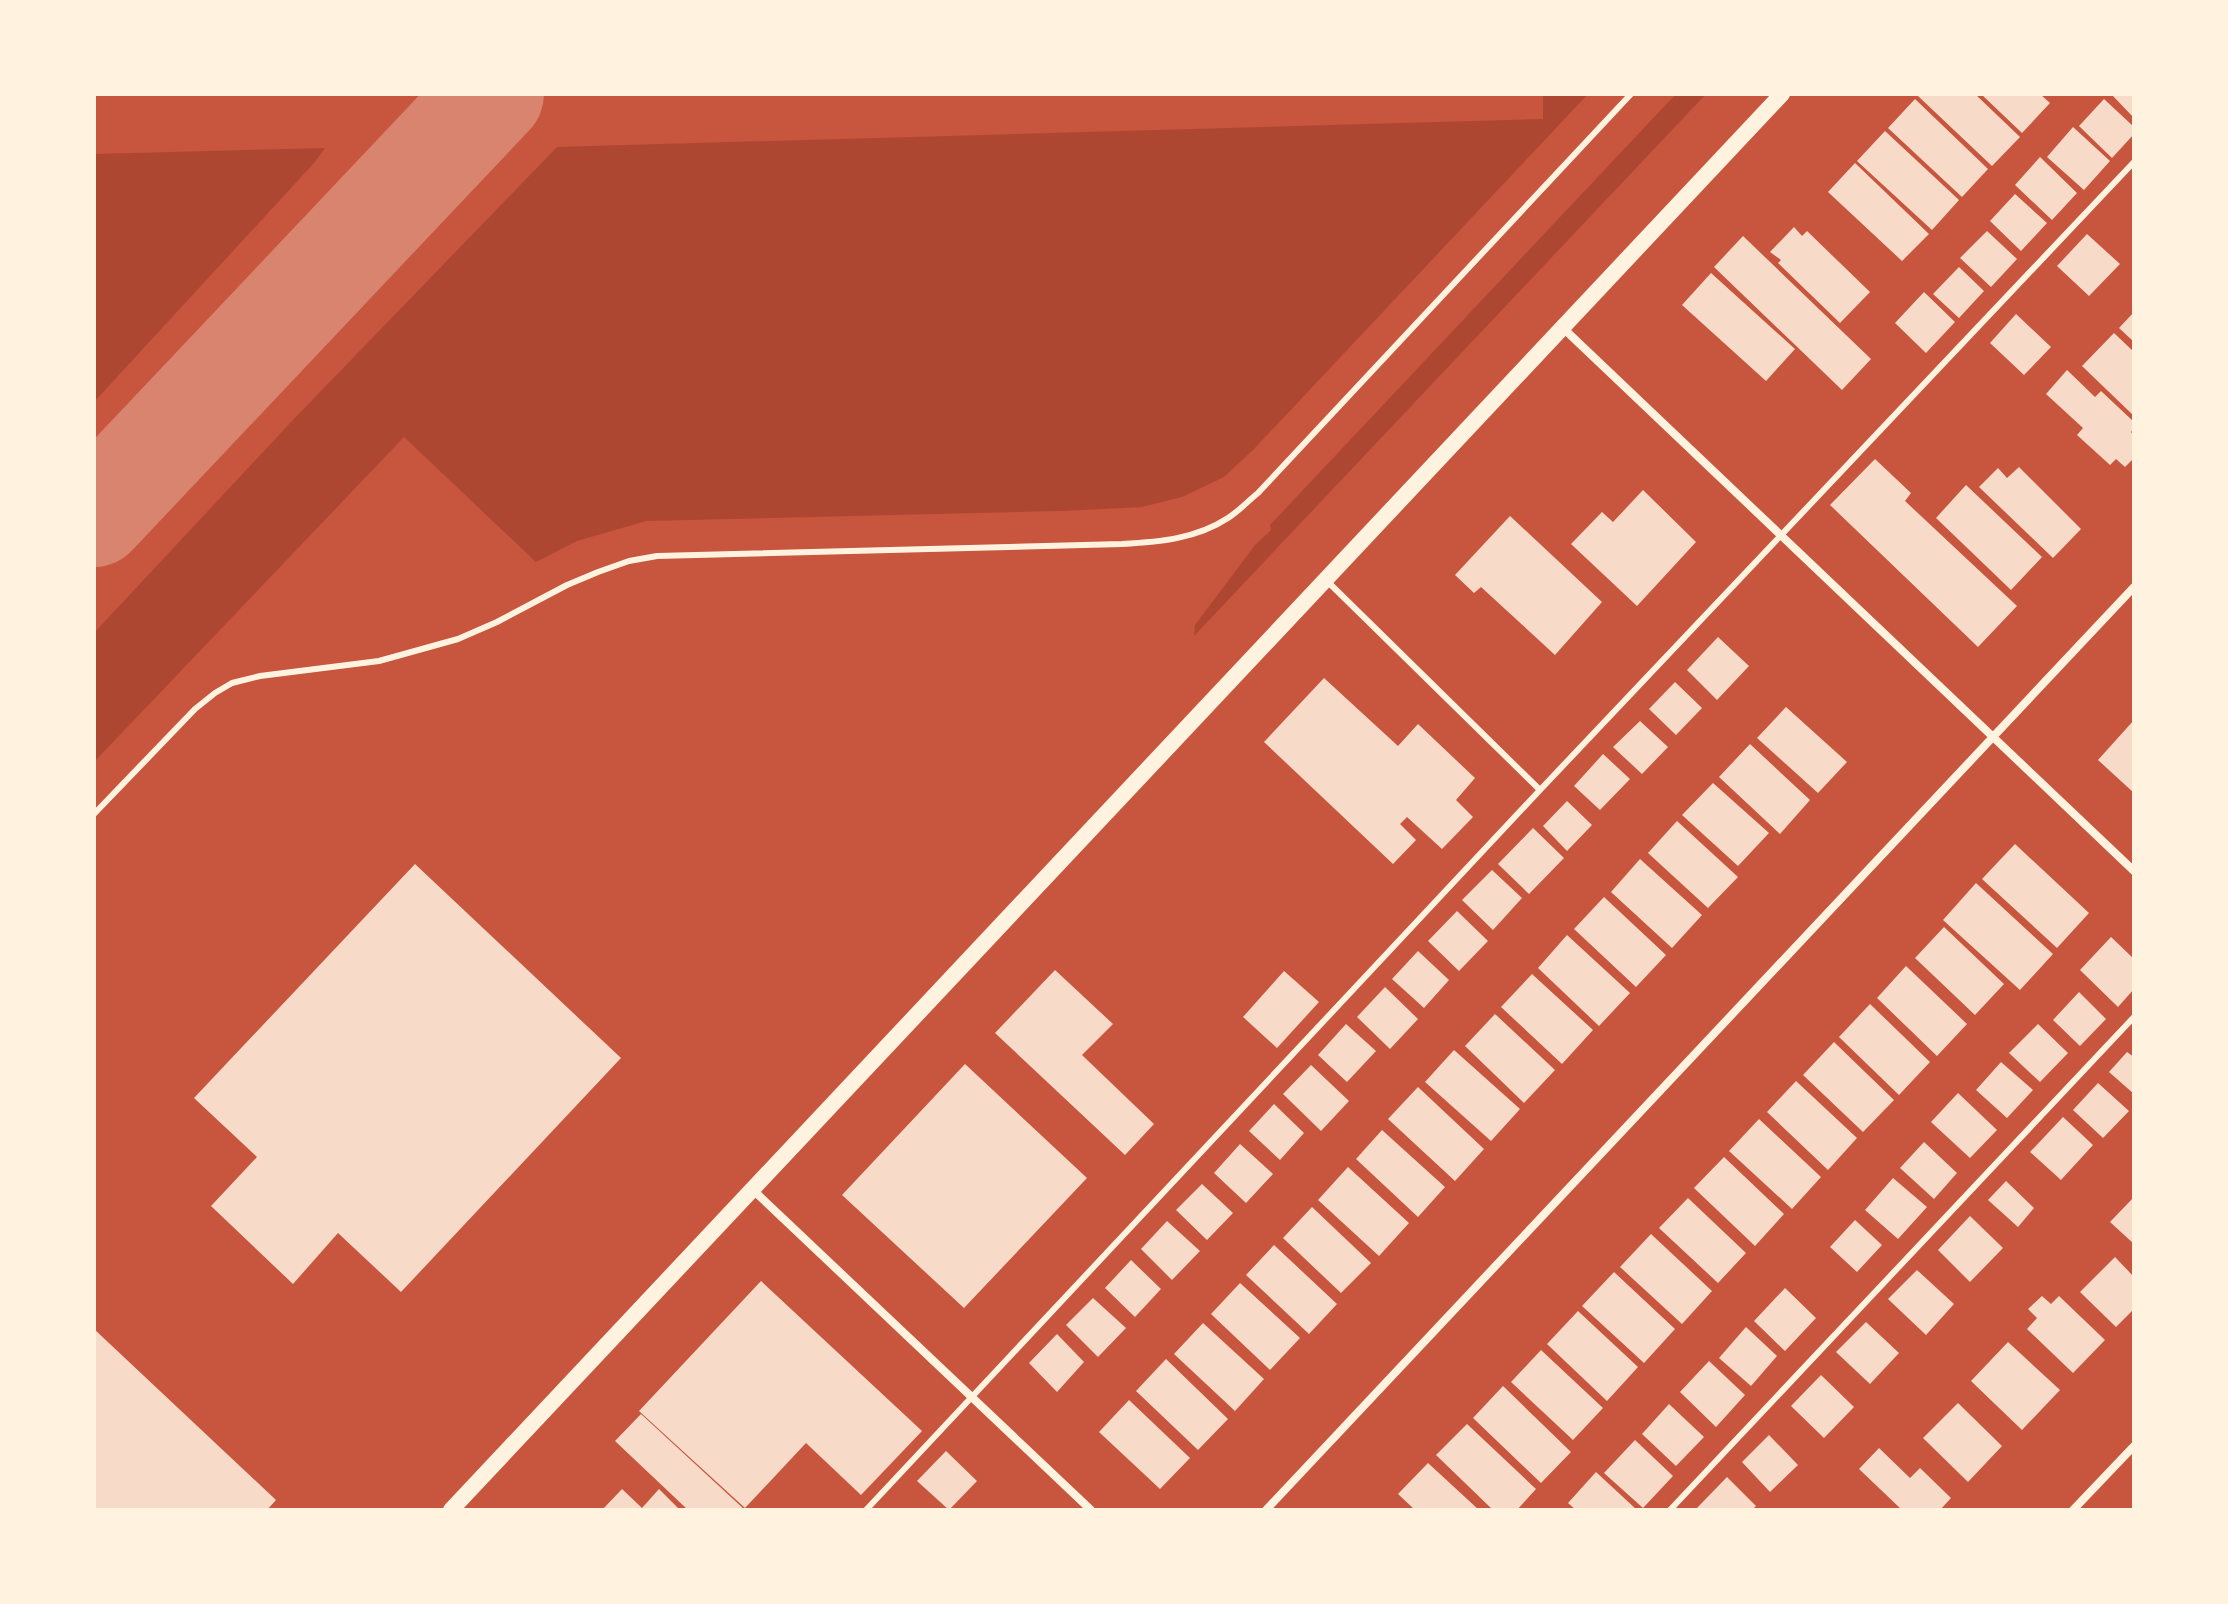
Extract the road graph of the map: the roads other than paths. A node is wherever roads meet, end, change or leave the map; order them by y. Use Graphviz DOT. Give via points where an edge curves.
graph roads {
  1 [pos="1631,94"];
  2 [pos="1782,94"];
  3 [pos="2134,162"];
  4 [pos="1562,328"];
  5 [pos="1781,536"];
  6 [pos="1325,580"];
  7 [pos="2134,587"];
  8 [pos="1993,737"];
  9 [pos="1540,790"];
  10 [pos="94,814"];
  11 [pos="2134,871"];
  12 [pos="2134,1017"];
  13 [pos="752,1189"];
  14 [pos="973,1396"];
  15 [pos="2134,1446"];
  16 [pos="451,1510"];
  17 [pos="866,1510"];
  18 [pos="1091,1510"];
  19 [pos="1266,1510"];
  20 [pos="1670,1510"];
  21 [pos="2073,1510"];
  1 -- 10 [label="lane" via="1258,493 1228,518 1196,534 1122,544 657,556 629,561 458,639 379,661 232,683 195,709"];
  2 -- 4 [label="main road"];
  3 -- 5 [label="lane"];
  4 -- 5 [label="street"];
  4 -- 6 [label="main road"];
  5 -- 8 [label="street"];
  5 -- 9 [label="lane"];
  6 -- 9 [label="lane"];
  6 -- 13 [label="main road"];
  7 -- 8 [label="street"];
  8 -- 11 [label="street"];
  8 -- 19 [label="street"];
  9 -- 14 [label="lane"];
  12 -- 20 [label="lane"];
  13 -- 14 [label="street"];
  13 -- 16 [label="main road"];
  14 -- 17 [label="lane"];
  14 -- 18 [label="street"];
  15 -- 21 [label="street"];
}
